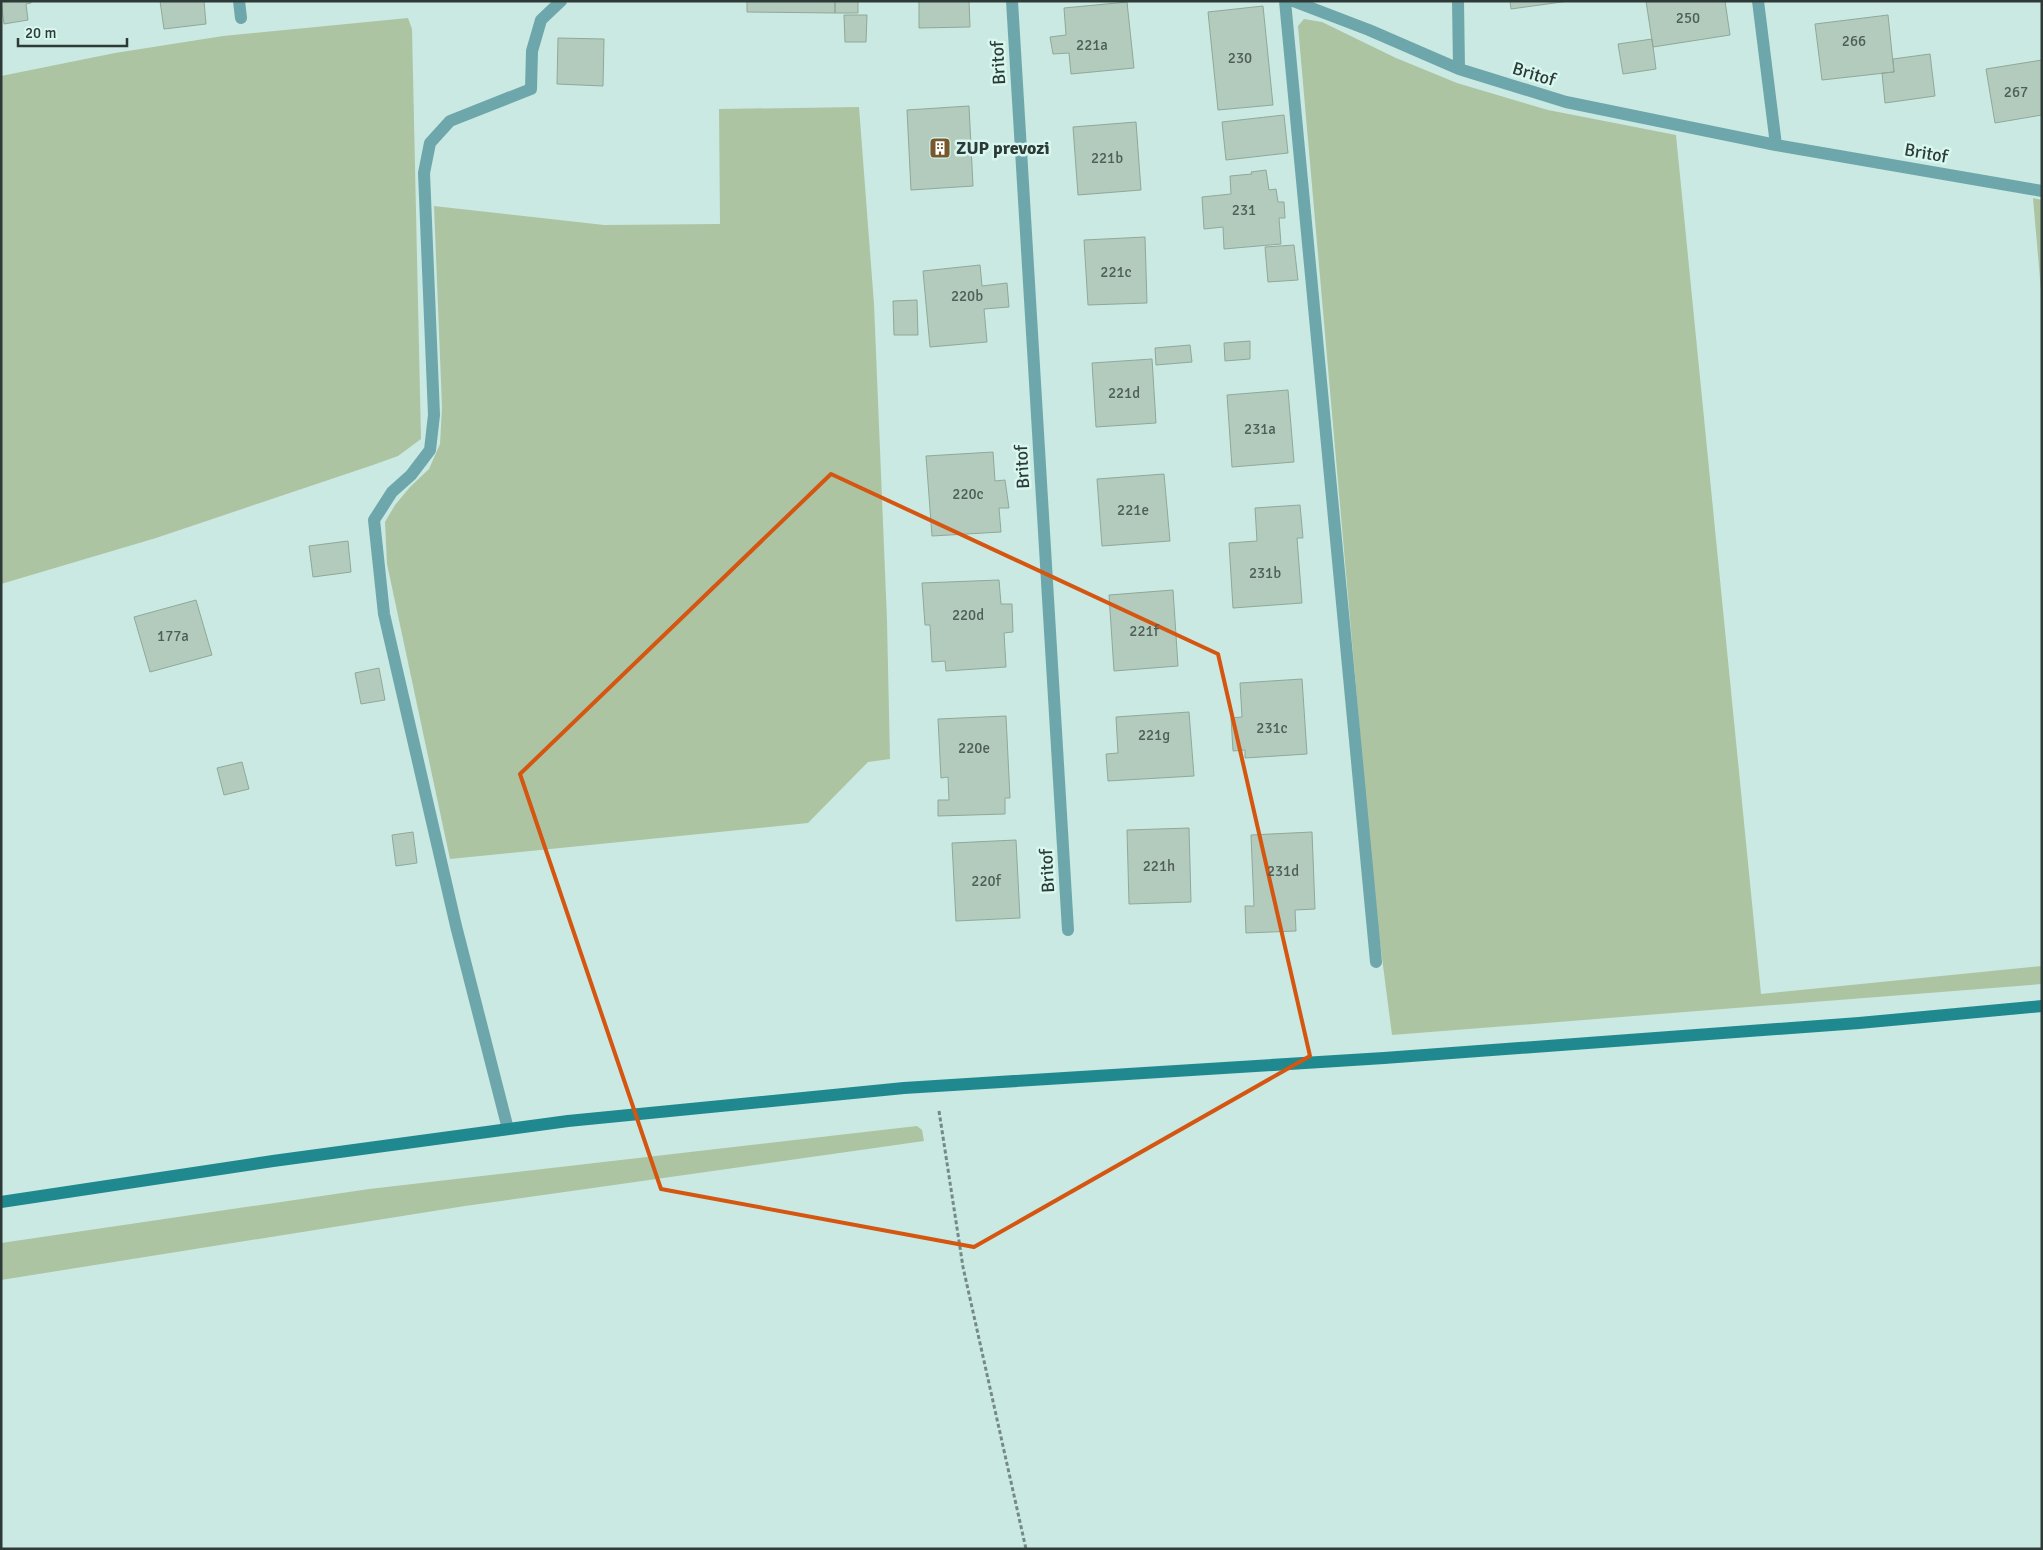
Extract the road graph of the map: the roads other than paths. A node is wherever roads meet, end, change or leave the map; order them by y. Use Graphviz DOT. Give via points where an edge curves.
graph roads {
  1 [pos="239,1"];
  2 [pos="561,1"];
  3 [pos="1012,1"];
  4 [pos="1285,1"];
  5 [pos="1293,1"];
  6 [pos="1458,1"];
  7 [pos="1758,1"];
  8 [pos="241,18"];
  9 [pos="1459,69"];
  10 [pos="1776,145"];
  11 [pos="2042,191"];
  12 [pos="1068,930"];
  13 [pos="1376,962"];
  14 [pos="2042,1006"];
  15 [pos="508,1129"];
  16 [pos="1,1202"];
  1 -- 8 [label="street"];
  2 -- 15 [label="street" via="541,20 532,51 531,89 450,121 430,143 424,173 434,415 430,450 412,475 392,492 374,520 384,614 456,926"];
  3 -- 12 [label="street, Britof"];
  4 -- 13 [label="street"];
  5 -- 9 [label="street, Britof"];
  6 -- 9 [label="street"];
  7 -- 10 [label="street"];
  9 -- 10 [label="street, Britof" via="1566,102"];
  10 -- 11 [label="street, Britof"];
  14 -- 15 [label="main road" via="1404,1056 935,1086"];
  15 -- 16 [label="main road"];
}
